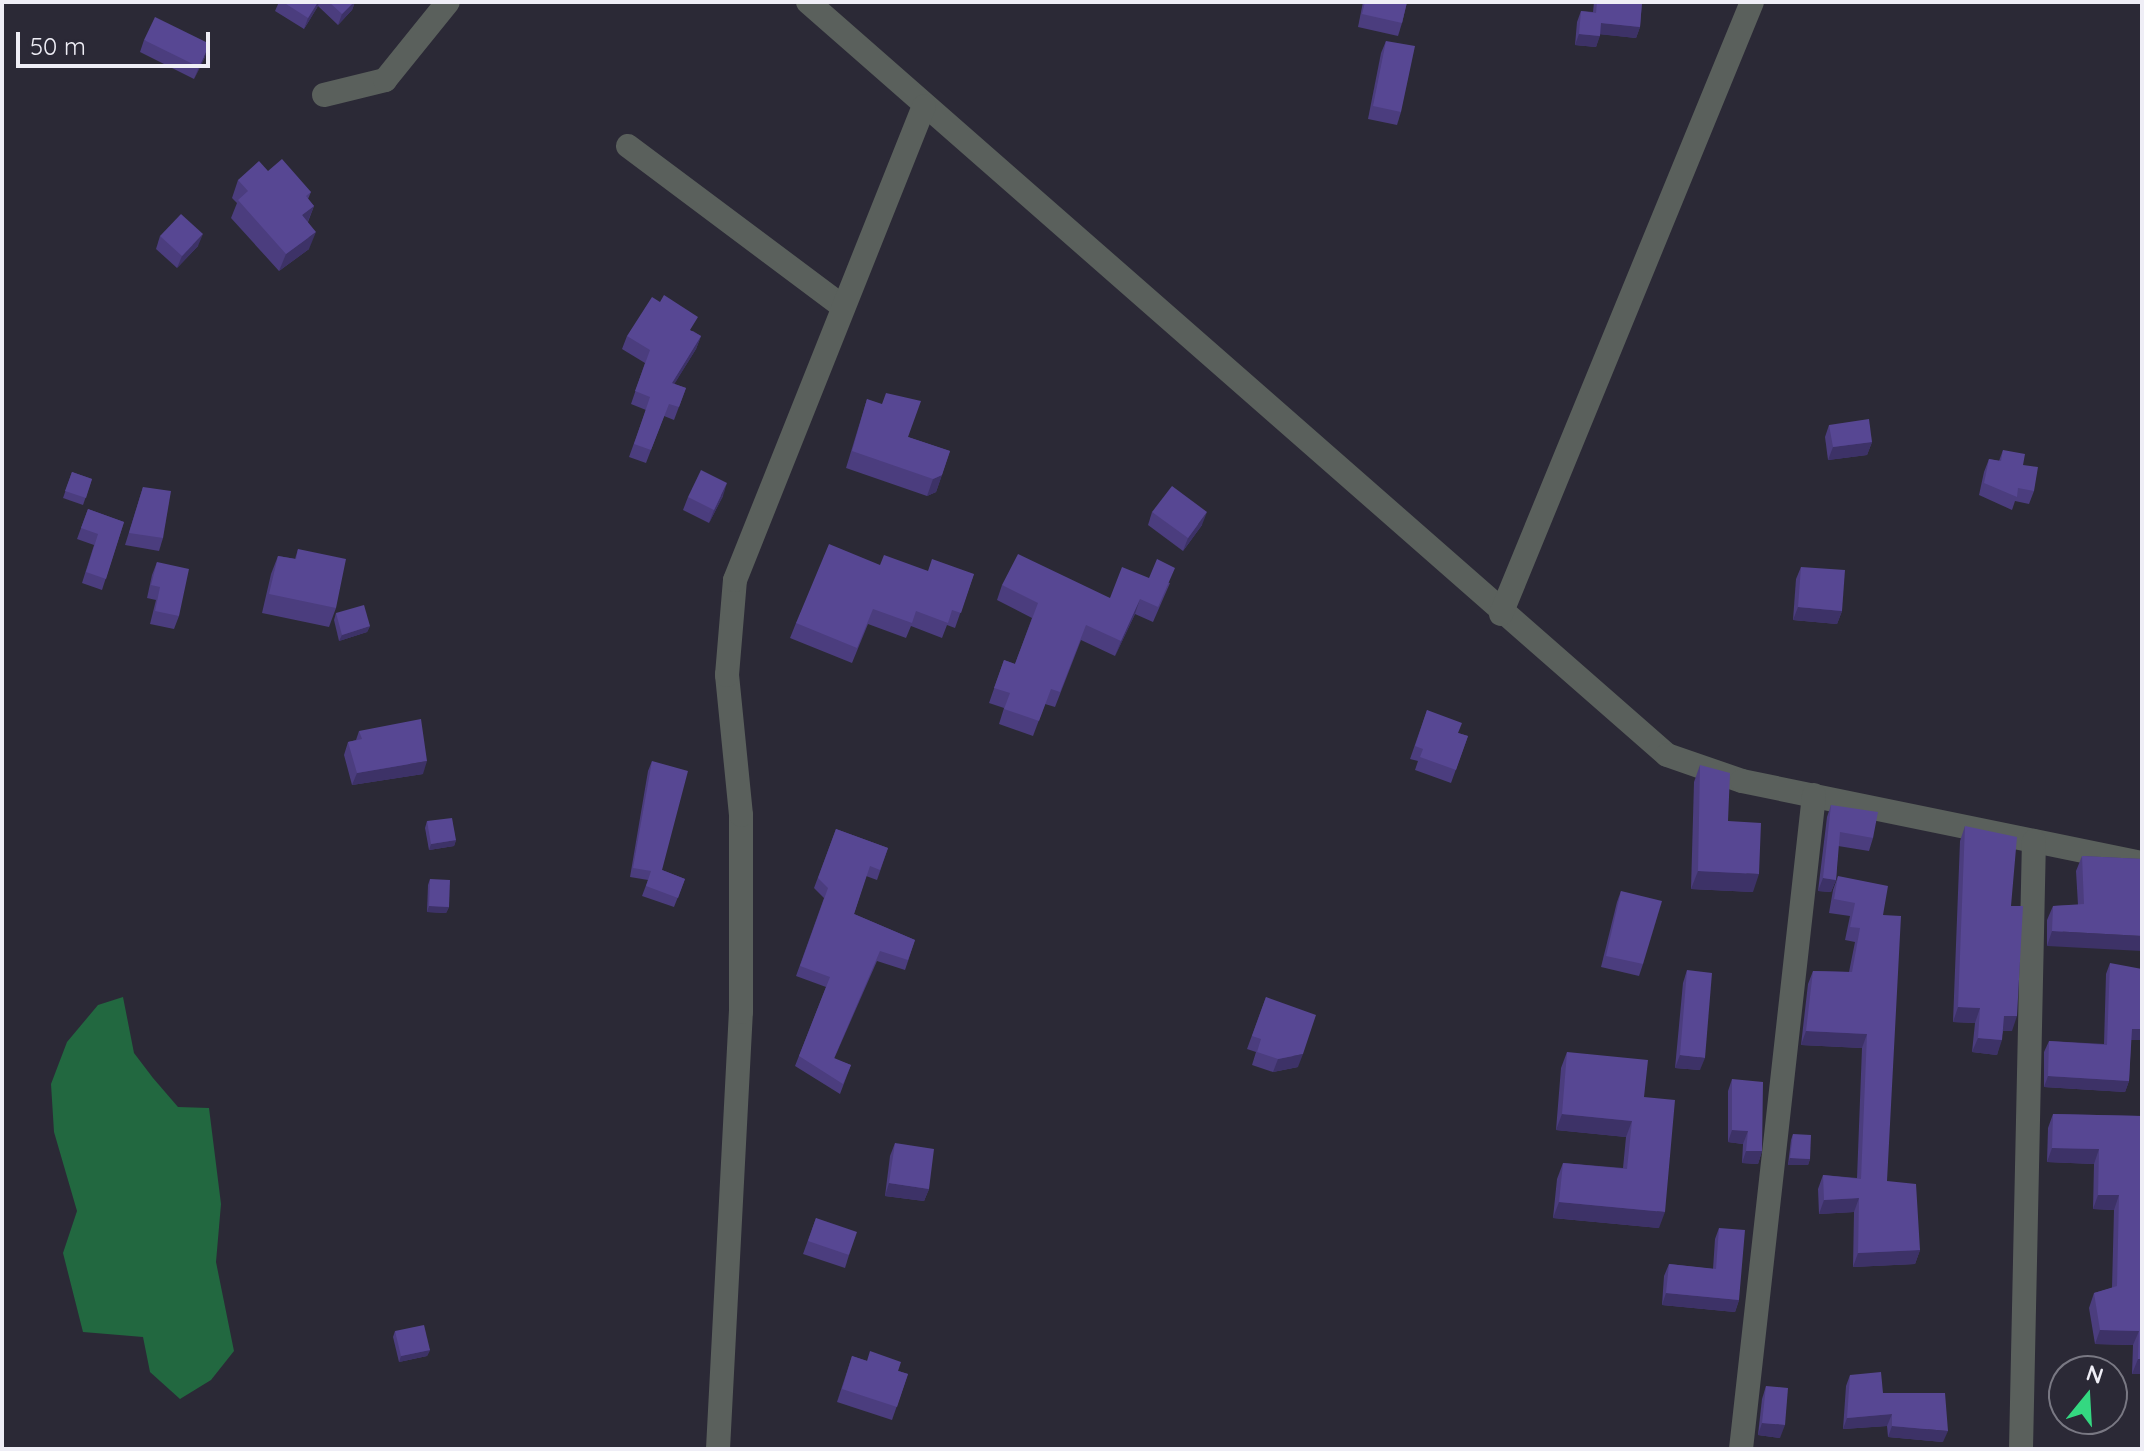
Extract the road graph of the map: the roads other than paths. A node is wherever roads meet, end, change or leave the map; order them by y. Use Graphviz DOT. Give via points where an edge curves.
graph roads {
  1 [pos="448,2"];
  2 [pos="808,2"];
  3 [pos="1752,2"];
  4 [pos="324,95"];
  5 [pos="924,106"];
  6 [pos="628,146"];
  7 [pos="843,307"];
  8 [pos="1501,614"];
  9 [pos="1814,795"];
  10 [pos="2034,841"];
  11 [pos="2142,863"];
  12 [pos="718,1449"];
  13 [pos="1741,1449"];
  14 [pos="2021,1449"];
  1 -- 4 [label="street" via="385,80"];
  2 -- 5 [label="street"];
  3 -- 8 [label="street"];
  5 -- 7 [label="street"];
  5 -- 8 [label="street"];
  6 -- 7 [label="street"];
  7 -- 12 [label="street" via="735,580 727,675 741,815 741,1012"];
  8 -- 9 [label="street" via="1667,755"];
  9 -- 10 [label="street"];
  9 -- 13 [label="street"];
  10 -- 11 [label="street"];
  10 -- 14 [label="street"];
}
